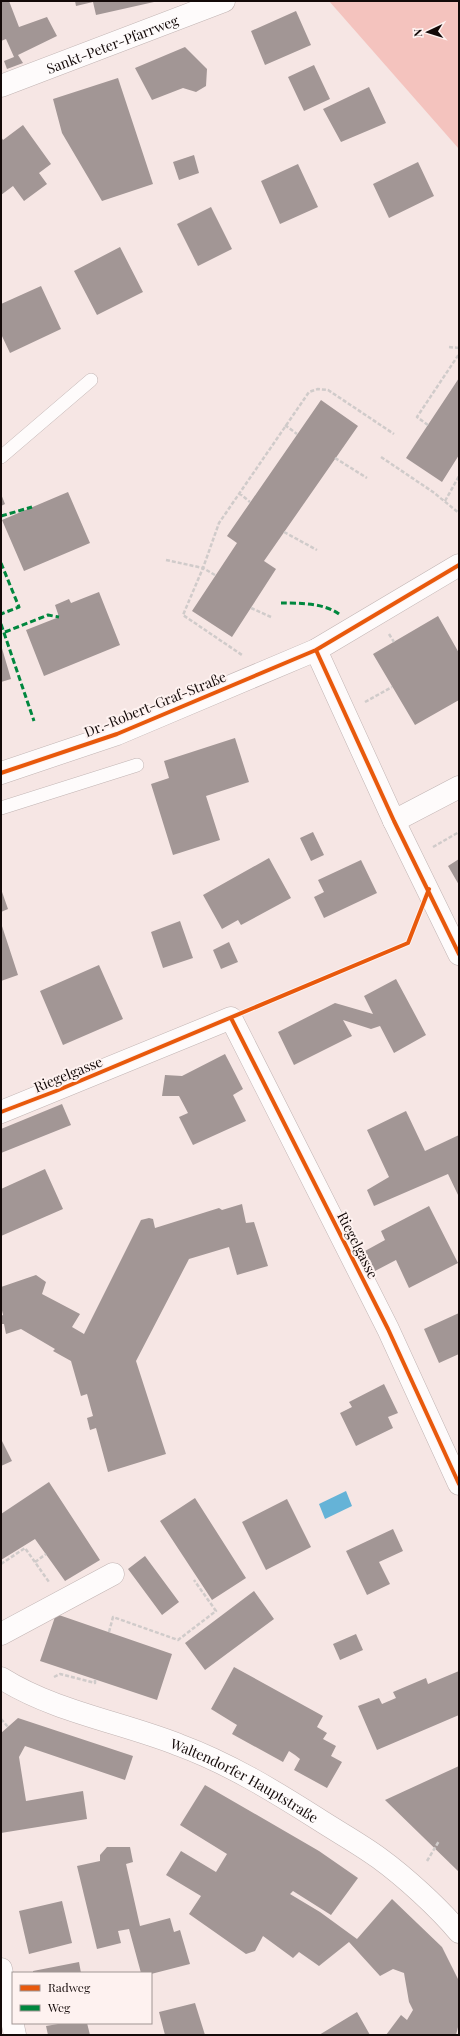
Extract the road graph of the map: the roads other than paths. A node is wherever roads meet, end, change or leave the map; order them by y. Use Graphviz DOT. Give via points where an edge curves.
graph roads {
  1 [pos="224,1"];
  2 [pos="1,86"];
  3 [pos="91,380"];
  4 [pos="1,457"];
  5 [pos="459,565"];
  6 [pos="316,650"];
  7 [pos="137,765"];
  8 [pos="1,773"];
  9 [pos="459,787"];
  10 [pos="1,808"];
  11 [pos="394,820"];
  12 [pos="459,954"];
  13 [pos="1,1112"];
  14 [pos="459,1484"];
  15 [pos="113,1574"];
  16 [pos="1,1634"];
  17 [pos="1,1678"];
  18 [pos="459,1932"];
  19 [pos="1,1969"];
  20 [pos="12,2021"];
  21 [pos="13,2024"];
  22 [pos="15,2035"];
  1 -- 2 [label="street, Sankt-Peter-Pfarrweg"];
  3 -- 4 [label="lane"];
  5 -- 6 [label="street, Dr.-Robert-Graf-Straße"];
  6 -- 8 [label="street, Dr.-Robert-Graf-Straße" via="117,734"];
  6 -- 11 [label="street"];
  7 -- 10 [label="lane"];
  9 -- 11 [label="street"];
  11 -- 12 [label="street"];
  13 -- 14 [label="street, Riegelgasse" via="231,1018 388,1329"];
  15 -- 16 [label="street"];
  17 -- 18 [label="street, Waltendorfer Hauptstraße" via="16,1688 66,1708 180,1745 230,1767 278,1793 379,1858 445,1915"];
  19 -- 20 [label="street"];
  21 -- 22 [label="street"];
}
